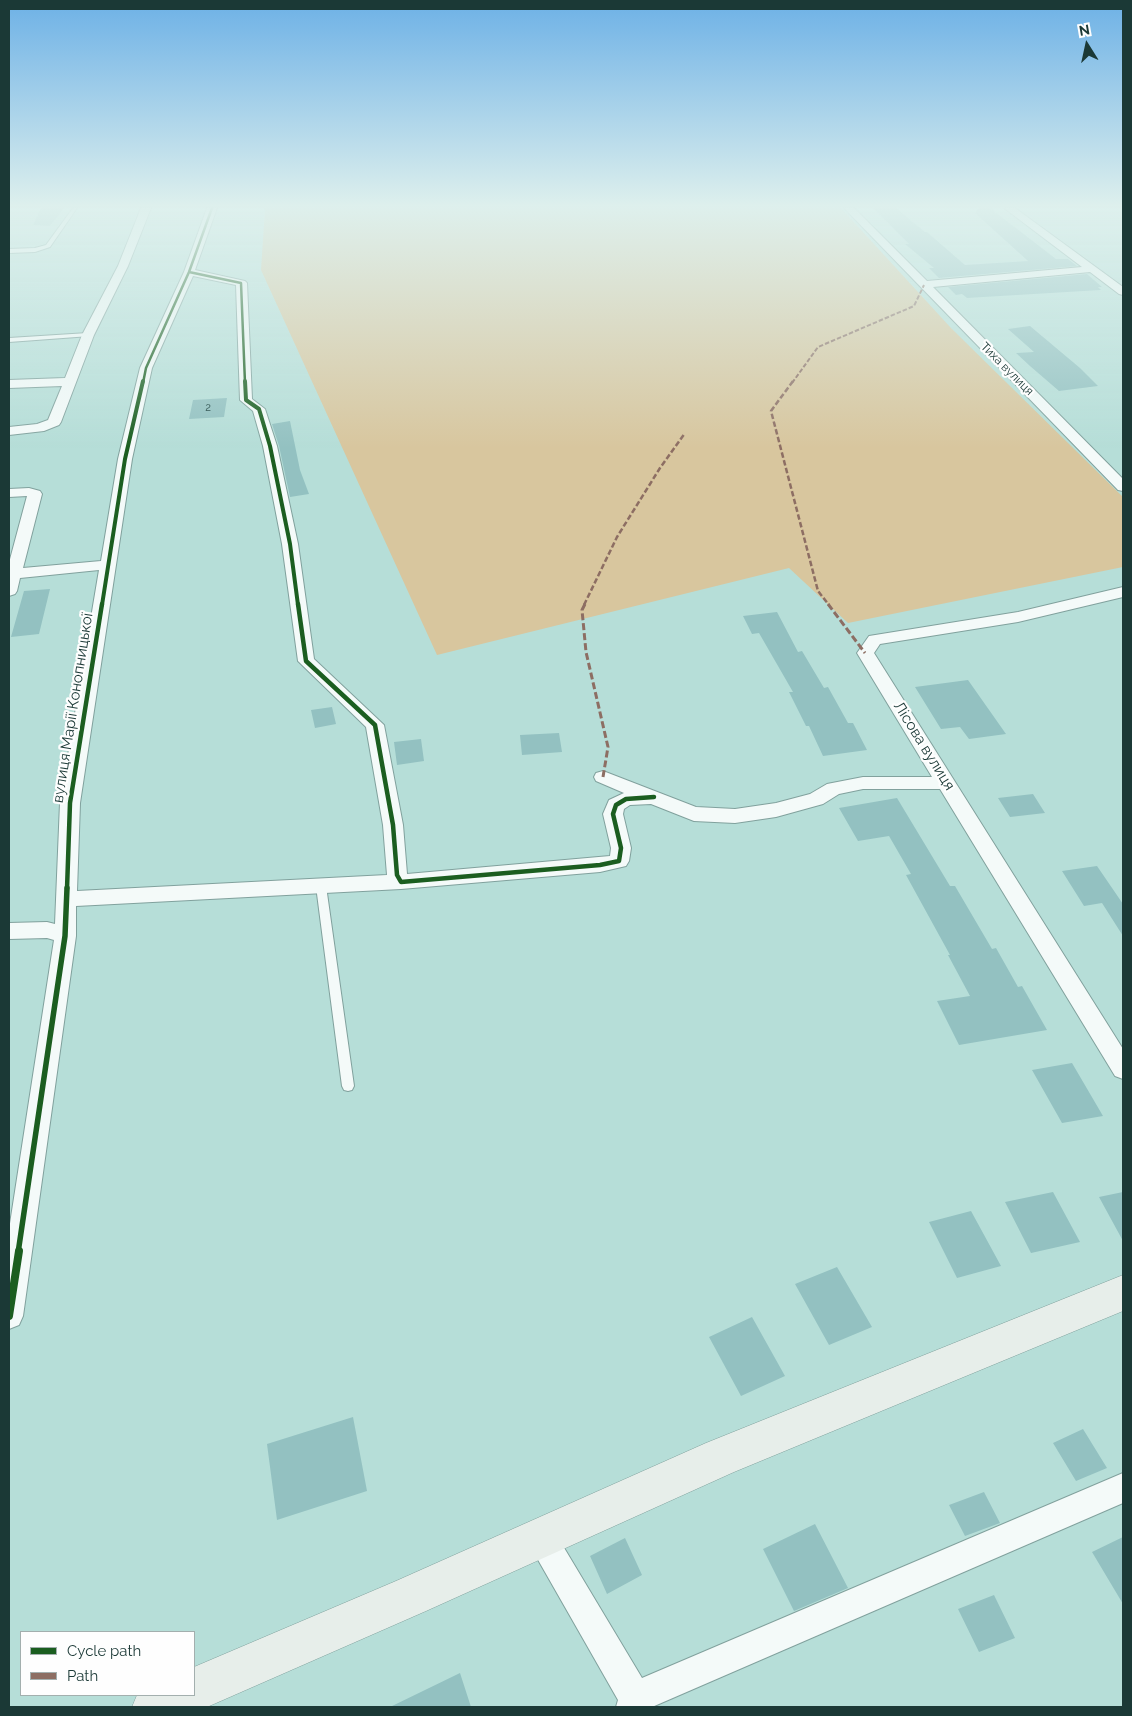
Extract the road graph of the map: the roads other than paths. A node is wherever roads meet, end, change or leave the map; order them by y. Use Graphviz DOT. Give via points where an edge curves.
graph roads {
  1 [pos="112,288"];
  2 [pos="182,288"];
  3 [pos="241,288"];
  4 [pos="927,288"];
  5 [pos="88,335"];
  6 [pos="9,340"];
  7 [pos="70,382"];
  8 [pos="9,384"];
  9 [pos="9,431"];
  10 [pos="1120,480"];
  11 [pos="9,493"];
  12 [pos="107,565"];
  13 [pos="11,574"];
  14 [pos="9,591"];
  15 [pos="1123,592"];
  16 [pos="603,777"];
  17 [pos="947,783"];
  18 [pos="654,797"];
  19 [pos="401,882"];
  20 [pos="321,886"];
  21 [pos="66,899"];
  22 [pos="9,931"];
  23 [pos="65,936"];
  24 [pos="1123,1069"];
  25 [pos="348,1086"];
  26 [pos="1123,1293"];
  27 [pos="9,1316"];
  28 [pos="1123,1488"];
  29 [pos="540,1537"];
  30 [pos="195,1690"];
  31 [pos="182,1696"];
  32 [pos="634,1703"];
  33 [pos="155,1707"];
  1 -- 5 [label="street"];
  2 -- 12 [label="street, вулиця Марії Конопницької" via="146,368 125,459"];
  3 -- 19 [label="street" via="246,400 259,409 270,446 290,544 306,661 375,725 393,825 397,875"];
  4 -- 10 [label="street, Тиха вулиця"];
  5 -- 6 [label="lane"];
  5 -- 7 [label="street"];
  7 -- 8 [label="street"];
  7 -- 9 [label="street" via="54,422 48,426"];
  11 -- 13 [label="street" via="35,494"];
  12 -- 13 [label="street"];
  12 -- 21 [label="street, вулиця Марії Конопницької" via="70,803"];
  13 -- 14 [label="street"];
  15 -- 17 [label="street, Лісова вулиця" via="1018,617 875,640 866,653"];
  16 -- 18 [label="street"];
  17 -- 18 [label="street" via="863,783 834,789 816,800 735,816 694,814"];
  17 -- 24 [label="street, Лісова вулиця"];
  18 -- 19 [label="street" via="626,799 616,805 613,814 621,848 619,861"];
  19 -- 20 [label="street"];
  20 -- 21 [label="street"];
  20 -- 25 [label="lane"];
  21 -- 23 [label="street, вулиця Марії Конопницької"];
  22 -- 23 [label="street" via="47,930"];
  23 -- 27 [label="street, вулиця Марії Конопницької"];
  26 -- 29 [label="street" via="720,1458"];
  28 -- 32 [label="street"];
  29 -- 30 [label="street"];
  29 -- 32 [label="street"];
  31 -- 33 [label="street"];
}
